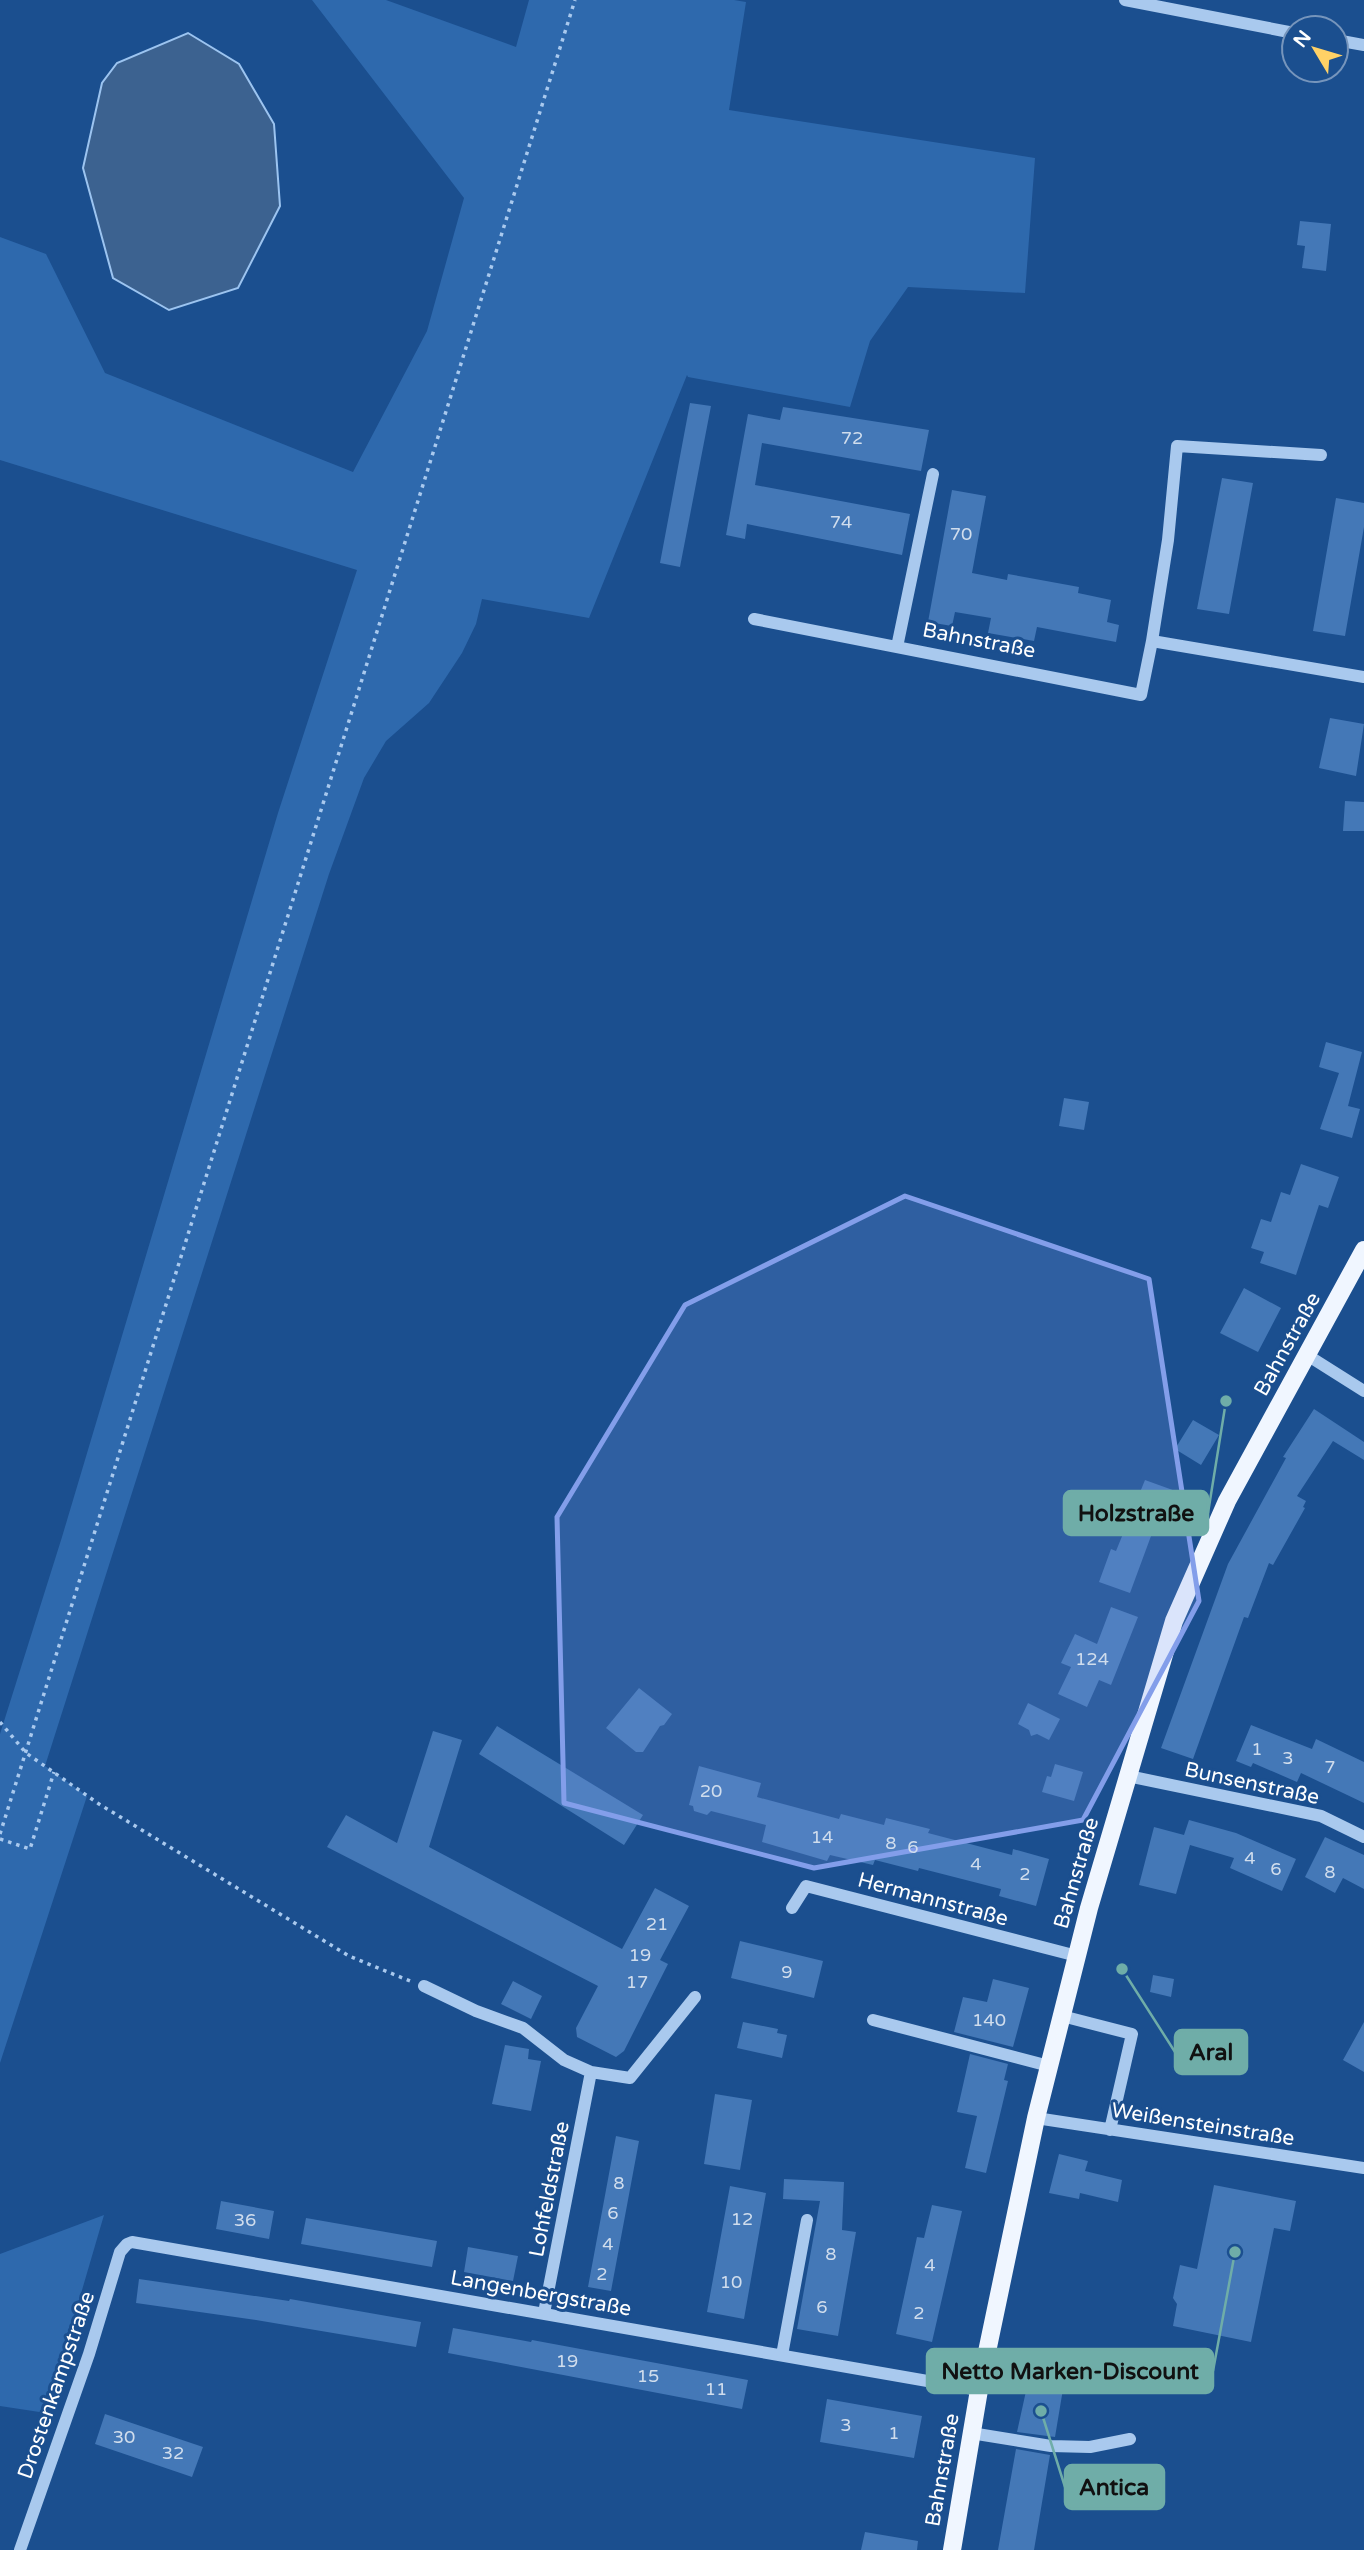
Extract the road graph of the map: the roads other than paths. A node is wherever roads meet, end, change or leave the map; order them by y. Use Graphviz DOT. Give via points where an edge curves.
graph roads {
  1 [pos="1125,0"];
  2 [pos="1280,30"];
  3 [pos="1321,455"];
  4 [pos="933,474"];
  5 [pos="754,618"];
  6 [pos="1152,641"];
  7 [pos="897,647"];
  8 [pos="1364,677"];
  9 [pos="1364,1250"];
  10 [pos="1307,1355"];
  11 [pos="1364,1391"];
  12 [pos="1128,1776"];
  13 [pos="1364,1837"];
  14 [pos="792,1908"];
  15 [pos="1077,1956"];
  16 [pos="424,1986"];
  17 [pos="695,1997"];
  18 [pos="1062,2016"];
  19 [pos="873,2020"];
  20 [pos="1049,2066"];
  21 [pos="591,2072"];
  22 [pos="1036,2118"];
  23 [pos="1110,2130"];
  24 [pos="1364,2168"];
  25 [pos="807,2220"];
  26 [pos="114,2272"];
  27 [pos="544,2313"];
  28 [pos="782,2355"];
  29 [pos="979,2390"];
  30 [pos="971,2433"];
  31 [pos="1130,2439"];
  32 [pos="20,2550"];
  33 [pos="952,2550"];
  1 -- 2 [label="street"];
  3 -- 6 [label="street, Bahnstraße" via="1177,446"];
  4 -- 7 [label="street"];
  5 -- 7 [label="street, Bahnstraße"];
  6 -- 7 [label="street, Bahnstraße" via="1141,695"];
  6 -- 8 [label="street"];
  9 -- 10 [label="main road, Bahnstraße"];
  10 -- 11 [label="street"];
  10 -- 12 [label="main road, Bahnstraße" via="1247,1462 1191,1579"];
  12 -- 13 [label="street, Bunsenstraße" via="1321,1816"];
  12 -- 15 [label="main road, Bahnstraße"];
  14 -- 15 [label="street, Hermannstraße" via="806,1886"];
  15 -- 18 [label="main road, Bahnstraße"];
  16 -- 21 [label="street" via="523,2028 564,2060"];
  17 -- 21 [label="street" via="630,2078"];
  18 -- 20 [label="main road, Bahnstraße"];
  18 -- 23 [label="street" via="1132,2034"];
  19 -- 20 [label="street"];
  20 -- 22 [label="main road, Bahnstraße"];
  21 -- 27 [label="street, Lohfeldstraße"];
  22 -- 23 [label="street, Weißensteinstraße"];
  22 -- 29 [label="main road, Bahnstraße"];
  23 -- 24 [label="street, Weißensteinstraße"];
  25 -- 28 [label="street"];
  26 -- 27 [label="street, Langenbergstraße" via="123,2247 138,2242"];
  26 -- 32 [label="street, Drostenkampstraße"];
  27 -- 28 [label="street, Langenbergstraße"];
  28 -- 29 [label="street, Langenbergstraße"];
  29 -- 30 [label="main road, Bahnstraße"];
  30 -- 31 [label="street" via="1051,2446 1090,2447"];
  30 -- 33 [label="main road, Bahnstraße"];
}
